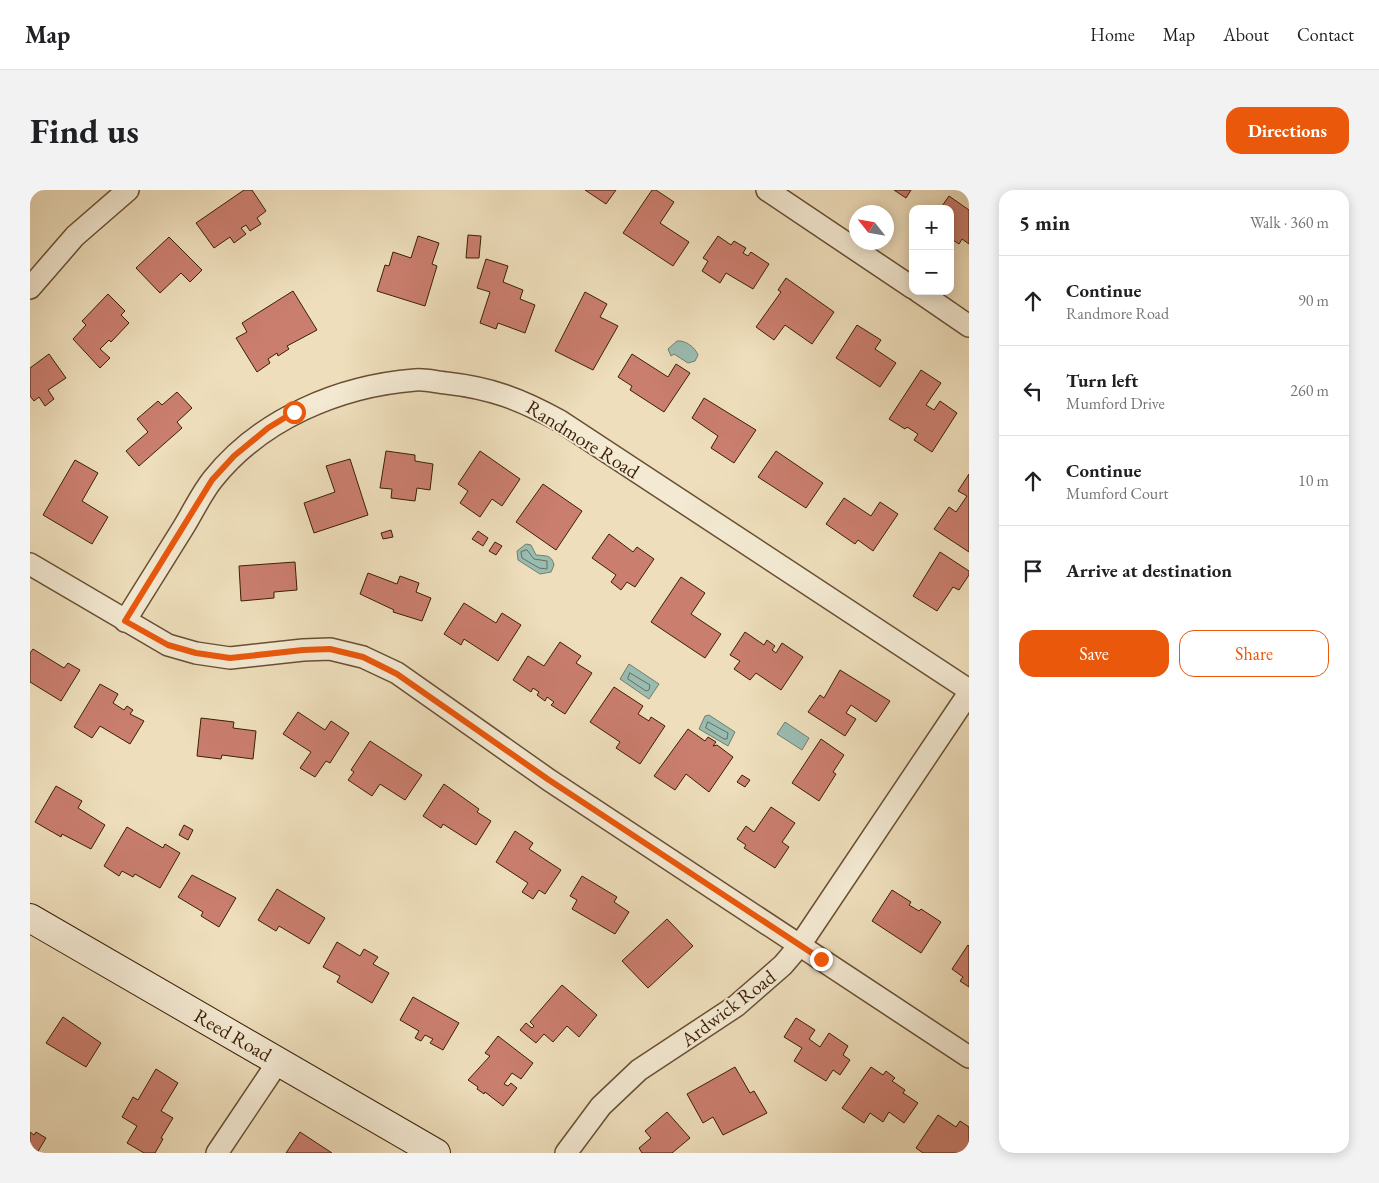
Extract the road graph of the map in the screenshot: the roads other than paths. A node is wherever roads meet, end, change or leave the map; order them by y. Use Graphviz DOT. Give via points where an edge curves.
graph roads {
  1 [pos="128,190"];
  2 [pos="767,190"];
  3 [pos="909,285"];
  4 [pos="30,288"];
  5 [pos="924,295"];
  6 [pos="969,326"];
  7 [pos="30,564"];
  8 [pos="125,621"];
  9 [pos="969,692"];
  10 [pos="30,918"];
  11 [pos="800,945"];
  12 [pos="969,1058"];
  13 [pos="278,1062"];
  14 [pos="217,1153"];
  15 [pos="436,1153"];
  16 [pos="566,1153"];
  1 -- 4 [label="street" via="75,236"];
  2 -- 3 [label="street"];
  5 -- 6 [label="street"];
  7 -- 8 [label="street"];
  8 -- 9 [label="street, Randmore Road" via="212,480 234,456 268,428 318,402 417,380 498,393 523,401 560,421"];
  8 -- 11 [label="street" via="168,645 196,653 230,658 330,649 380,665"];
  9 -- 11 [label="street, Ardwick Road"];
  10 -- 13 [label="main road, Reed Road"];
  11 -- 12 [label="street"];
  11 -- 16 [label="street, Ardwick Road" via="783,966 736,1006 639,1070 601,1106"];
  13 -- 14 [label="street"];
  13 -- 15 [label="main road, Reed Road"];
}
